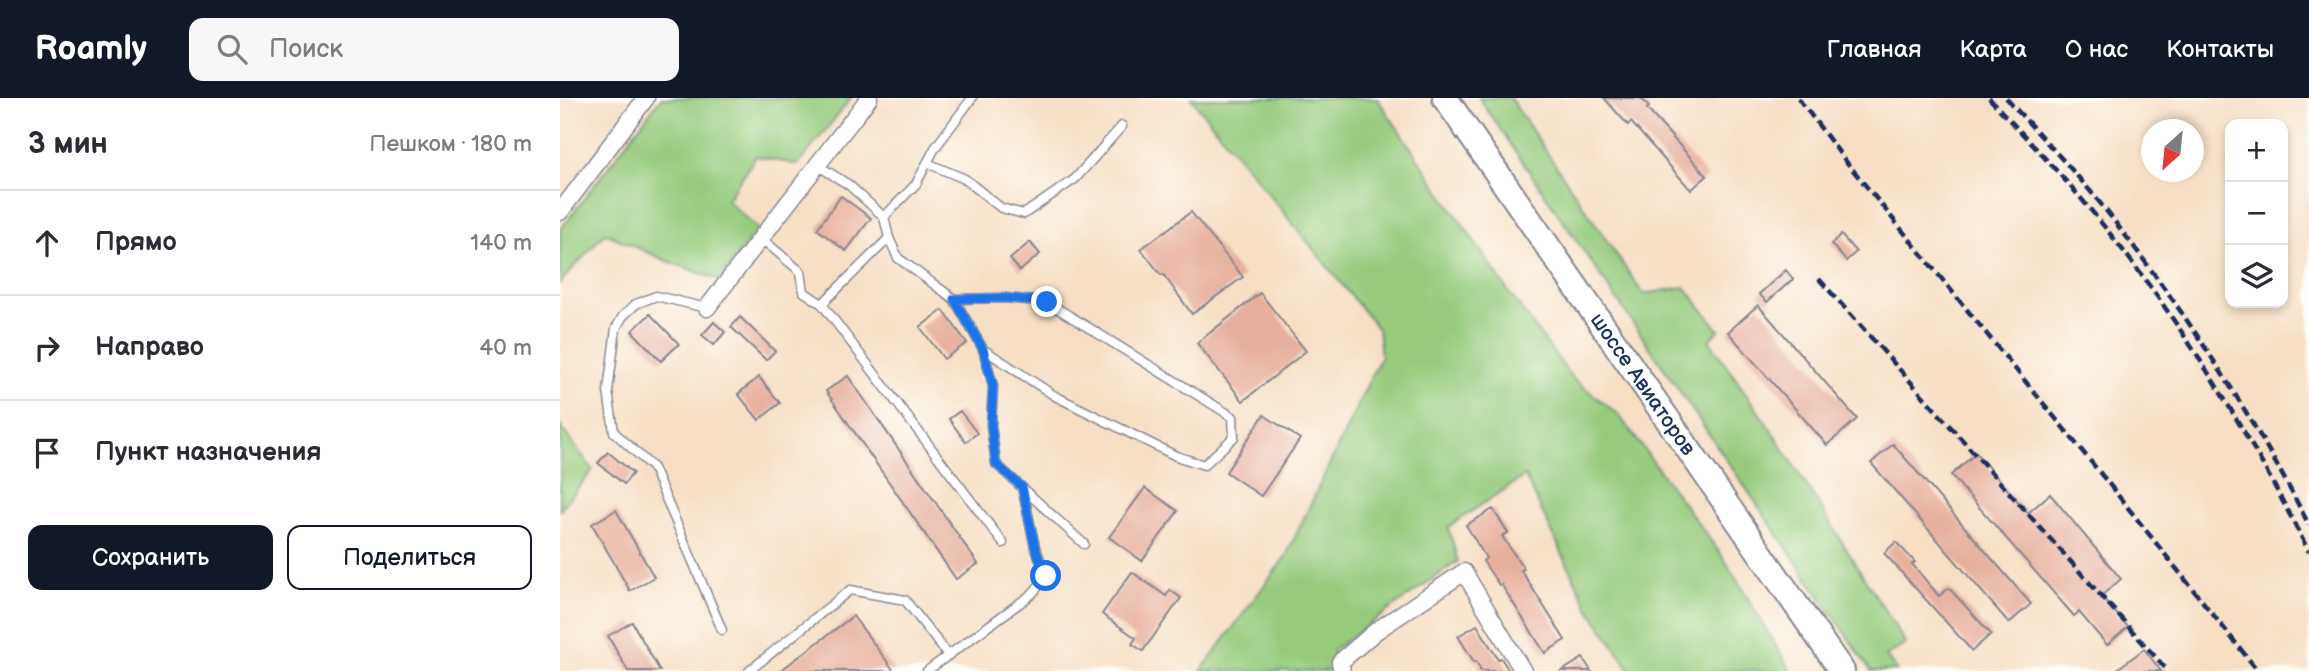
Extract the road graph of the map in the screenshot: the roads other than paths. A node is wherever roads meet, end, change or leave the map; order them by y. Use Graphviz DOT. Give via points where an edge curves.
graph roads {
  1 [pos="646,98"];
  2 [pos="869,98"];
  3 [pos="972,98"];
  4 [pos="1445,98"];
  5 [pos="1463,98"];
  6 [pos="1122,126"];
  7 [pos="927,163"];
  8 [pos="817,165"];
  9 [pos="560,212"];
  10 [pos="884,217"];
  11 [pos="888,237"];
  12 [pos="761,238"];
  13 [pos="954,299"];
  14 [pos="822,304"];
  15 [pos="707,308"];
  16 [pos="983,349"];
  17 [pos="1022,487"];
  18 [pos="1003,543"];
  19 [pos="1084,544"];
  20 [pos="722,630"];
  21 [pos="948,656"];
  22 [pos="749,671"];
  23 [pos="928,671"];
  24 [pos="1342,671"];
  25 [pos="1522,671"];
  26 [pos="1842,671"];
  27 [pos="1859,671"];
  1 -- 9 [label="street"];
  2 -- 8 [label="street"];
  3 -- 7 [label="lane"];
  4 -- 26 [label="main road, шоссе Авиаторов"];
  5 -- 27 [label="main road, шоссе Авиаторов"];
  6 -- 7 [label="lane" via="1074,179 1024,214 1001,208 965,179"];
  7 -- 10 [label="lane" via="916,184"];
  8 -- 10 [label="lane" via="849,185"];
  8 -- 12 [label="street"];
  10 -- 11 [label="lane"];
  11 -- 13 [label="lane" via="898,258"];
  11 -- 14 [label="lane"];
  12 -- 14 [label="lane" via="801,272 804,292"];
  12 -- 15 [label="street"];
  13 -- 16 [label="lane"];
  13 -- 16 [label="lane" via="1047,302 1233,416 1234,438 1204,465 1175,456 1055,397"];
  14 -- 18 [label="lane"];
  15 -- 20 [label="lane" via="656,296 636,304 616,328 608,391 614,432 653,468"];
  16 -- 17 [label="lane" via="993,386 996,464"];
  17 -- 19 [label="lane"];
  17 -- 21 [label="lane" via="1046,576 1032,594"];
  21 -- 22 [label="lane" via="905,600 850,590"];
  21 -- 23 [label="lane"];
  24 -- 25 [label="street" via="1340,662 1376,631 1464,572"];
}
